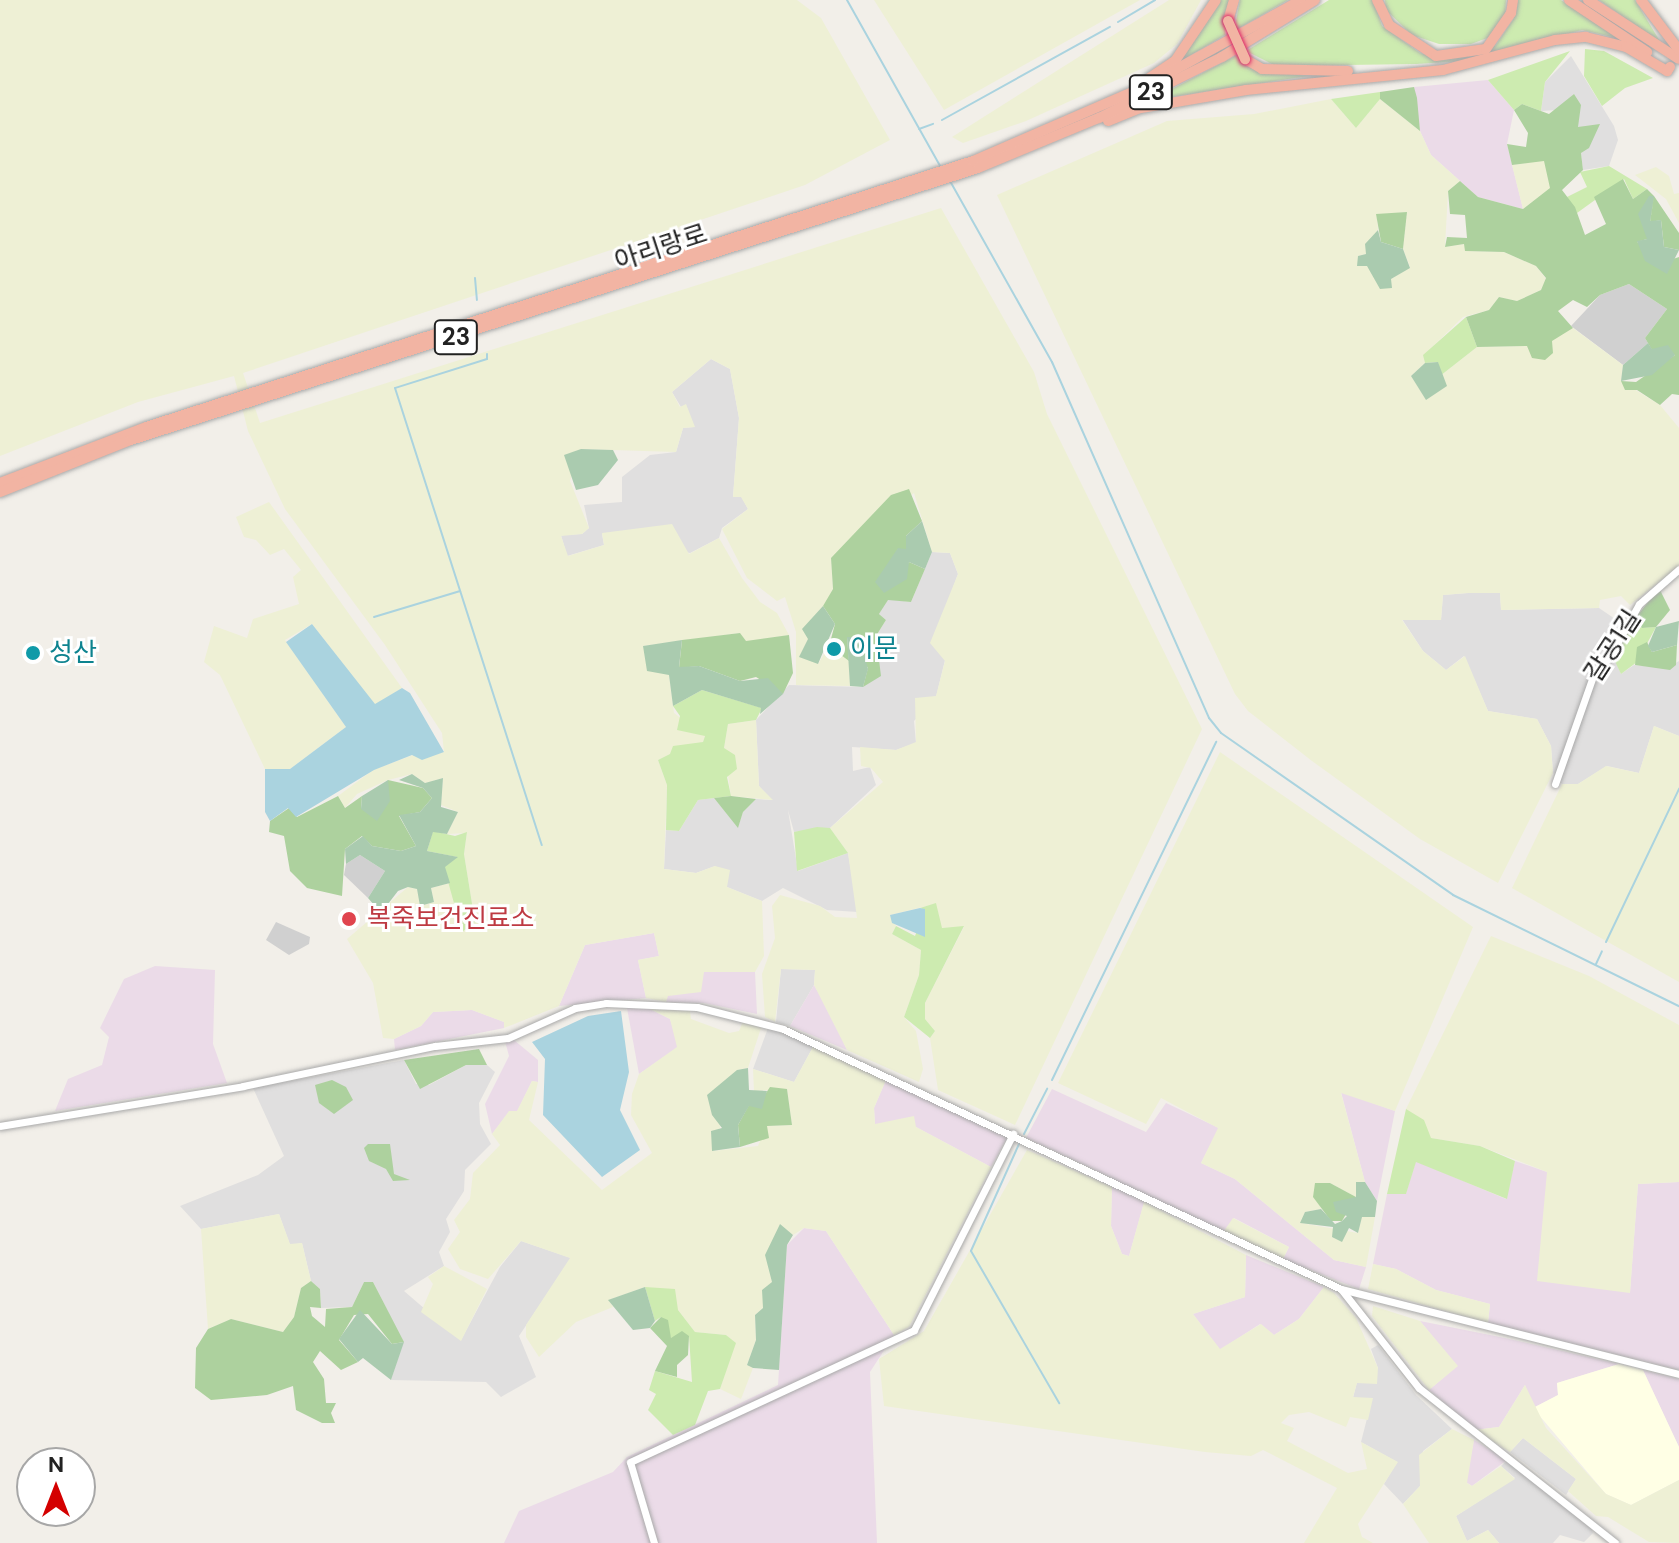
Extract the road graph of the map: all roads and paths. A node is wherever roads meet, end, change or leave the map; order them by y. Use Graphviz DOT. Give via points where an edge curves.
graph roads {
  1 [pos="1216,0"];
  2 [pos="1234,0"];
  3 [pos="1301,0"];
  4 [pos="1315,0"];
  5 [pos="1377,0"];
  6 [pos="1513,0"];
  7 [pos="1569,0"];
  8 [pos="1588,0"];
  9 [pos="1641,0"];
  10 [pos="1679,50"];
  11 [pos="1676,66"];
  12 [pos="1424,71"];
  13 [pos="1144,87"];
  14 [pos="1099,118"];
  15 [pos="976,165"];
  16 [pos="913,186"];
  17 [pos="0,483"];
  18 [pos="0,492"];
  19 [pos="1679,569"];
  20 [pos="1555,784"];
  21 [pos="0,1126"];
  22 [pos="1013,1134"];
  23 [pos="1341,1289"];
  24 [pos="1679,1374"];
  25 [pos="654,1543"];
  26 [pos="1615,1543"];
  1 -- 13 [label="highway" via="1186,48"];
  2 -- 12 [label="highway, bridge" via="1228,21 1245,59 1262,69 1308,74"];
  3 -- 13 [label="highway, 아리랑로 / 23"];
  4 -- 14 [label="highway, 아리랑로 / 23" via="1222,57"];
  5 -- 6 [label="highway" via="1389,25 1436,56 1486,49 1506,23"];
  7 -- 11 [label="highway"];
  8 -- 11 [label="highway"];
  9 -- 10 [label="highway"];
  11 -- 12 [label="highway" via="1667,71 1626,47 1586,37"];
  12 -- 14 [label="highway" via="1246,90 1141,108 1107,121"];
  13 -- 15 [label="highway, 아리랑로 / 23"];
  14 -- 15 [label="highway, 아리랑로 / 23"];
  15 -- 16 [label="highway, 아리랑로 / 23"];
  16 -- 17 [label="highway, 아리랑로 / 23" via="146,427"];
  16 -- 18 [label="highway, 아리랑로 / 23" via="131,440"];
  19 -- 20 [label="street, 갈공1길" via="1639,604 1608,659 1594,673"];
  21 -- 22 [label="street" via="243,1086 435,1046 508,1038 559,1014 606,1003 697,1007 760,1020"];
  22 -- 23 [label="street"];
  22 -- 25 [label="street" via="914,1330 630,1462"];
  23 -- 24 [label="street"];
  23 -- 26 [label="street" via="1419,1388"];
}
